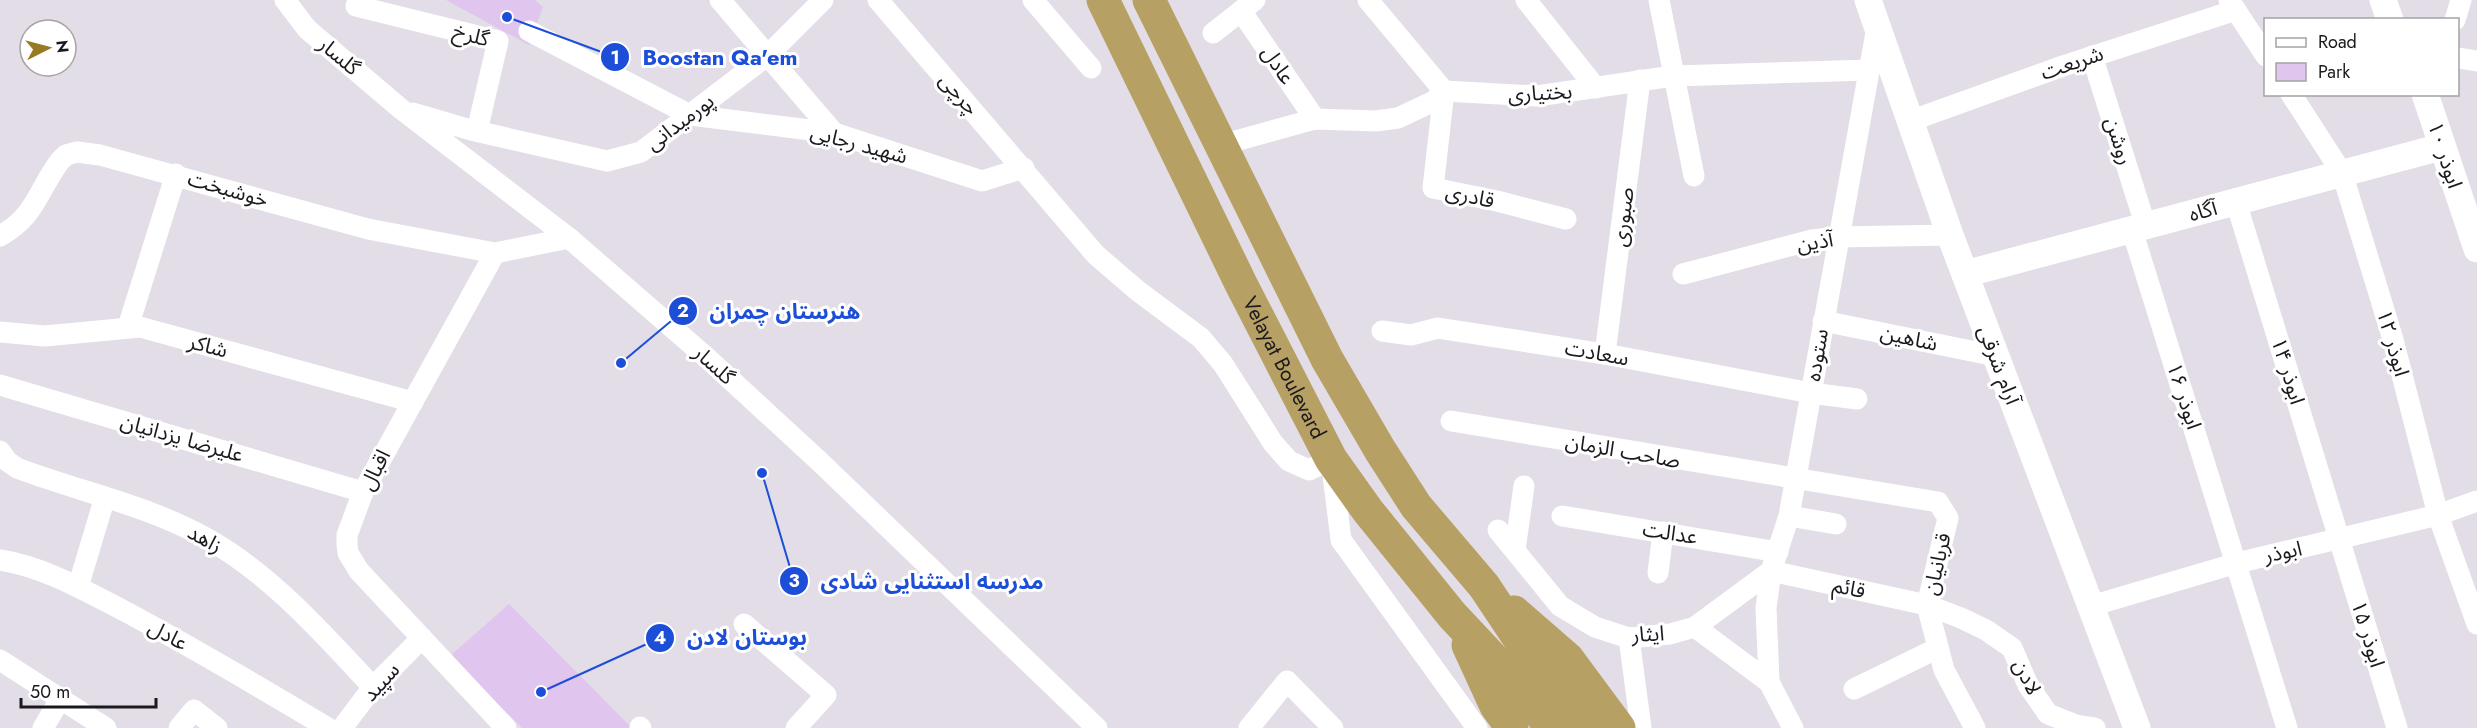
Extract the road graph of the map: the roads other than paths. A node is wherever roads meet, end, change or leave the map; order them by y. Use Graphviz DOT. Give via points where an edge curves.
graph roads {
  1 [pos="285,0"];
  2 [pos="720,0"];
  3 [pos="823,0"];
  4 [pos="878,0"];
  5 [pos="1033,0"];
  6 [pos="1103,0"];
  7 [pos="1149,0"];
  8 [pos="1368,0"];
  9 [pos="1526,0"];
  10 [pos="1659,0"];
  11 [pos="1868,0"];
  12 [pos="2383,0"];
  13 [pos="2460,0"];
  14 [pos="1248,5"];
  15 [pos="2233,5"];
  16 [pos="356,6"];
  17 [pos="2389,18"];
  18 [pos="2456,18"];
  19 [pos="1877,27"];
  20 [pos="529,31"];
  21 [pos="1213,33"];
  22 [pos="2264,54"];
  23 [pos="768,55"];
  24 [pos="2092,56"];
  25 [pos="2459,58"];
  26 [pos="2477,61"];
  27 [pos="1091,69"];
  28 [pos="1869,70"];
  29 [pos="1673,76"];
  30 [pos="1640,80"];
  31 [pos="1596,88"];
  32 [pos="1444,91"];
  33 [pos="2292,96"];
  34 [pos="2426,96"];
  35 [pos="401,110"];
  36 [pos="690,115"];
  37 [pos="1315,119"];
  38 [pos="1910,121"];
  39 [pos="477,131"];
  40 [pos="834,133"];
  41 [pos="1221,144"];
  42 [pos="2441,147"];
  43 [pos="1024,168"];
  44 [pos="2342,173"];
  45 [pos="176,174"];
  46 [pos="1694,176"];
  47 [pos="2236,202"];
  48 [pos="1566,219"];
  49 [pos="2139,228"];
  50 [pos="1950,235"];
  51 [pos="0,236"];
  52 [pos="1838,237"];
  53 [pos="569,238"];
  54 [pos="2477,249"];
  55 [pos="495,252"];
  56 [pos="1683,274"];
  57 [pos="1965,274"];
  58 [pos="1823,321"];
  59 [pos="128,327"];
  60 [pos="1382,331"];
  61 [pos="0,332"];
  62 [pos="1605,354"];
  63 [pos="1996,356"];
  64 [pos="0,386"];
  65 [pos="1811,393"];
  66 [pos="1857,399"];
  67 [pos="413,402"];
  68 [pos="1451,421"];
  69 [pos="0,451"];
  70 [pos="1331,459"];
  71 [pos="1796,480"];
  72 [pos="1524,486"];
  73 [pos="363,492"];
  74 [pos="105,497"];
  75 [pos="2477,501"];
  76 [pos="2438,515"];
  77 [pos="1562,516"];
  78 [pos="1789,516"];
  79 [pos="1836,524"];
  80 [pos="1498,530"];
  81 [pos="1663,532"];
  82 [pos="2339,540"];
  83 [pos="1515,550"];
  84 [pos="0,560"];
  85 [pos="1775,561"];
  86 [pos="2237,562"];
  87 [pos="1658,573"];
  88 [pos="78,586"];
  89 [pos="1484,586"];
  90 [pos="1927,605"];
  91 [pos="2091,606"];
  92 [pos="1452,615"];
  93 [pos="744,624"];
  94 [pos="2477,624"];
  95 [pos="1695,627"];
  96 [pos="422,638"];
  97 [pos="1629,638"];
  98 [pos="1938,648"];
  99 [pos="2,666"];
  100 [pos="1769,682"];
  101 [pos="373,687"];
  102 [pos="1536,687"];
  103 [pos="1854,689"];
  104 [pos="61,698"];
  105 [pos="1074,718"];
  106 [pos="43,728"];
  107 [pos="106,728"];
  108 [pos="179,728"];
  109 [pos="217,728"];
  110 [pos="328,728"];
  111 [pos="342,728"];
  112 [pos="506,728"];
  113 [pos="796,728"];
  114 [pos="1097,728"];
  115 [pos="1249,728"];
  116 [pos="1333,728"];
  117 [pos="1477,728"];
  118 [pos="1512,728"];
  119 [pos="1551,728"];
  120 [pos="1582,728"];
  121 [pos="1619,728"];
  122 [pos="1641,728"];
  123 [pos="1793,728"];
  124 [pos="1975,728"];
  125 [pos="2095,728"];
  126 [pos="2137,728"];
  127 [pos="2288,728"];
  128 [pos="2397,728"];
  1 -- 35 [label="street, گلسار" via="307,29"];
  2 -- 23 [label="street"];
  3 -- 23 [label="street, پورمیدانی"];
  4 -- 43 [label="street, چرچی"];
  5 -- 27 [label="street"];
  6 -- 70 [label="highway, Velayat Boulevard" via="1240,284"];
  7 -- 41 [label="highway, Velayat Boulevard"];
  8 -- 32 [label="street"];
  9 -- 31 [label="street"];
  10 -- 29 [label="street"];
  11 -- 19 [label="street, آرام شرقی"];
  12 -- 17 [label="street"];
  13 -- 18 [label="street"];
  14 -- 21 [label="street"];
  14 -- 37 [label="street, عادل"];
  15 -- 22 [label="street"];
  15 -- 24 [label="street, شریعت"];
  16 -- 39 [label="street, گلرخ" via="498,41"];
  19 -- 28 [label="street, ستوده"];
  19 -- 38 [label="street, آرام شرقی"];
  20 -- 36 [label="street"];
  23 -- 36 [label="street, پورمیدانی"];
  23 -- 40 [label="street"];
  24 -- 38 [label="street, شریعت"];
  24 -- 49 [label="street, روشن"];
  25 -- 26 [label="street"];
  28 -- 29 [label="street, بختیاری"];
  28 -- 52 [label="street, ستوده"];
  29 -- 30 [label="street, بختیاری"];
  29 -- 46 [label="street"];
  30 -- 31 [label="street, بختیاری"];
  30 -- 62 [label="street, صبوری"];
  31 -- 32 [label="street, بختیاری" via="1537,96"];
  32 -- 37 [label="street" via="1434,101 1398,118"];
  32 -- 48 [label="street, قادری" via="1433,188"];
  33 -- 44 [label="street, ابوذر ۱۲"];
  34 -- 42 [label="street, ابوذر ۱۰"];
  35 -- 39 [label="street, پورمیدانی"];
  35 -- 53 [label="street, گلسار"];
  36 -- 39 [label="street, پورمیدانی" via="641,152 607,161"];
  36 -- 40 [label="street, شهید رجایی"];
  37 -- 41 [label="street"];
  38 -- 50 [label="street, آرام شرقی"];
  40 -- 43 [label="street, شهید رجایی" via="982,181"];
  41 -- 89 [label="highway, Velayat Boulevard" via="1327,359 1380,450 1416,506"];
  42 -- 44 [label="street, آگاه"];
  42 -- 54 [label="street, ابوذر ۱۰"];
  43 -- 70 [label="street, چرچی" via="1096,255 1201,338 1289,461 1309,470"];
  44 -- 47 [label="street, آگاه"];
  44 -- 76 [label="street, ابوذر ۱۲" via="2392,336"];
  45 -- 51 [label="street, خوشبخت" via="86,152 66,155 52,170 32,209"];
  45 -- 55 [label="street, خوشبخت" via="368,229"];
  45 -- 59 [label="street"];
  47 -- 49 [label="street, آگاه"];
  47 -- 82 [label="street, ابوذر ۱۴"];
  49 -- 57 [label="street, آگاه"];
  49 -- 86 [label="street, ابوذر ۱۶"];
  50 -- 52 [label="street, آذین"];
  50 -- 57 [label="street, آرام شرقی"];
  52 -- 56 [label="street, آذین"];
  52 -- 58 [label="street, ستوده"];
  53 -- 55 [label="street"];
  53 -- 105 [label="street, گلسار" via="810,453"];
  55 -- 67 [label="street, اقبال"];
  57 -- 63 [label="street, آرام شرقی"];
  58 -- 63 [label="street, شاهین"];
  58 -- 65 [label="street, ستوده"];
  59 -- 61 [label="street, شاکر" via="45,336"];
  59 -- 67 [label="street, شاکر" via="140,327"];
  60 -- 62 [label="street, سعادت" via="1411,334 1438,328"];
  62 -- 65 [label="street, سعادت"];
  63 -- 91 [label="street, آرام شرقی"];
  64 -- 73 [label="street, علیرضا یزدانیان"];
  65 -- 66 [label="street, سعادت"];
  65 -- 71 [label="street, ستوده"];
  67 -- 73 [label="street, اقبال"];
  68 -- 71 [label="street, صاحب الزمان"];
  69 -- 74 [label="street, زاهد" via="17,468"];
  70 -- 92 [label="highway, Velayat Boulevard"];
  70 -- 117 [label="street" via="1341,540"];
  71 -- 78 [label="street, ستوده"];
  71 -- 90 [label="street, قربانیان" via="1938,502 1948,518"];
  72 -- 83 [label="street"];
  73 -- 96 [label="street, اقبال" via="347,535 348,554"];
  74 -- 88 [label="street"];
  74 -- 101 [label="street, زاهد" via="171,521 224,548 285,598"];
  75 -- 76 [label="street, ابوذر"];
  76 -- 82 [label="street, ابوذر"];
  76 -- 94 [label="street, ابوذر ۱۲"];
  77 -- 81 [label="street, عدالت"];
  78 -- 79 [label="street"];
  78 -- 85 [label="street, ستوده"];
  80 -- 83 [label="street, ایثار"];
  81 -- 85 [label="street, عدالت"];
  81 -- 87 [label="street"];
  82 -- 86 [label="street, ابوذر"];
  82 -- 128 [label="street, ابوذر ۱۵"];
  83 -- 97 [label="street, ایثار" via="1560,606 1595,627"];
  84 -- 88 [label="street, عادل"];
  85 -- 90 [label="street, قائم"];
  85 -- 95 [label="street"];
  85 -- 100 [label="street, ستوده" via="1766,608"];
  86 -- 91 [label="street, ابوذر"];
  86 -- 127 [label="street"];
  88 -- 110 [label="street, عادل"];
  89 -- 102 [label="highway, Velayat Boulevard"];
  89 -- 121 [label="highway" via="1568,659"];
  90 -- 98 [label="street, قربانیان"];
  90 -- 125 [label="street, لادن" via="1986,630 2012,648 2028,684 2048,714"];
  91 -- 126 [label="street, آرام شرقی"];
  92 -- 102 [label="highway, Velayat Boulevard"];
  92 -- 118 [label="highway" via="1496,706"];
  93 -- 113 [label="street" via="826,695"];
  95 -- 97 [label="street, ایثار"];
  95 -- 100 [label="street, ایثار"];
  96 -- 101 [label="street, سپید"];
  96 -- 112 [label="street, اقبال"];
  97 -- 122 [label="street"];
  98 -- 103 [label="street"];
  98 -- 124 [label="street, قربانیان" via="1944,670"];
  99 -- 104 [label="street"];
  100 -- 123 [label="street, ایثار"];
  101 -- 111 [label="street, سپید"];
  102 -- 119 [label="highway"];
  102 -- 120 [label="highway"];
  104 -- 106 [label="street"];
  104 -- 107 [label="street"];
  105 -- 114 [label="street, گلسار"];
  108 -- 109 [label="street" via="194,711"];
  115 -- 116 [label="street" via="1287,681"];
}
